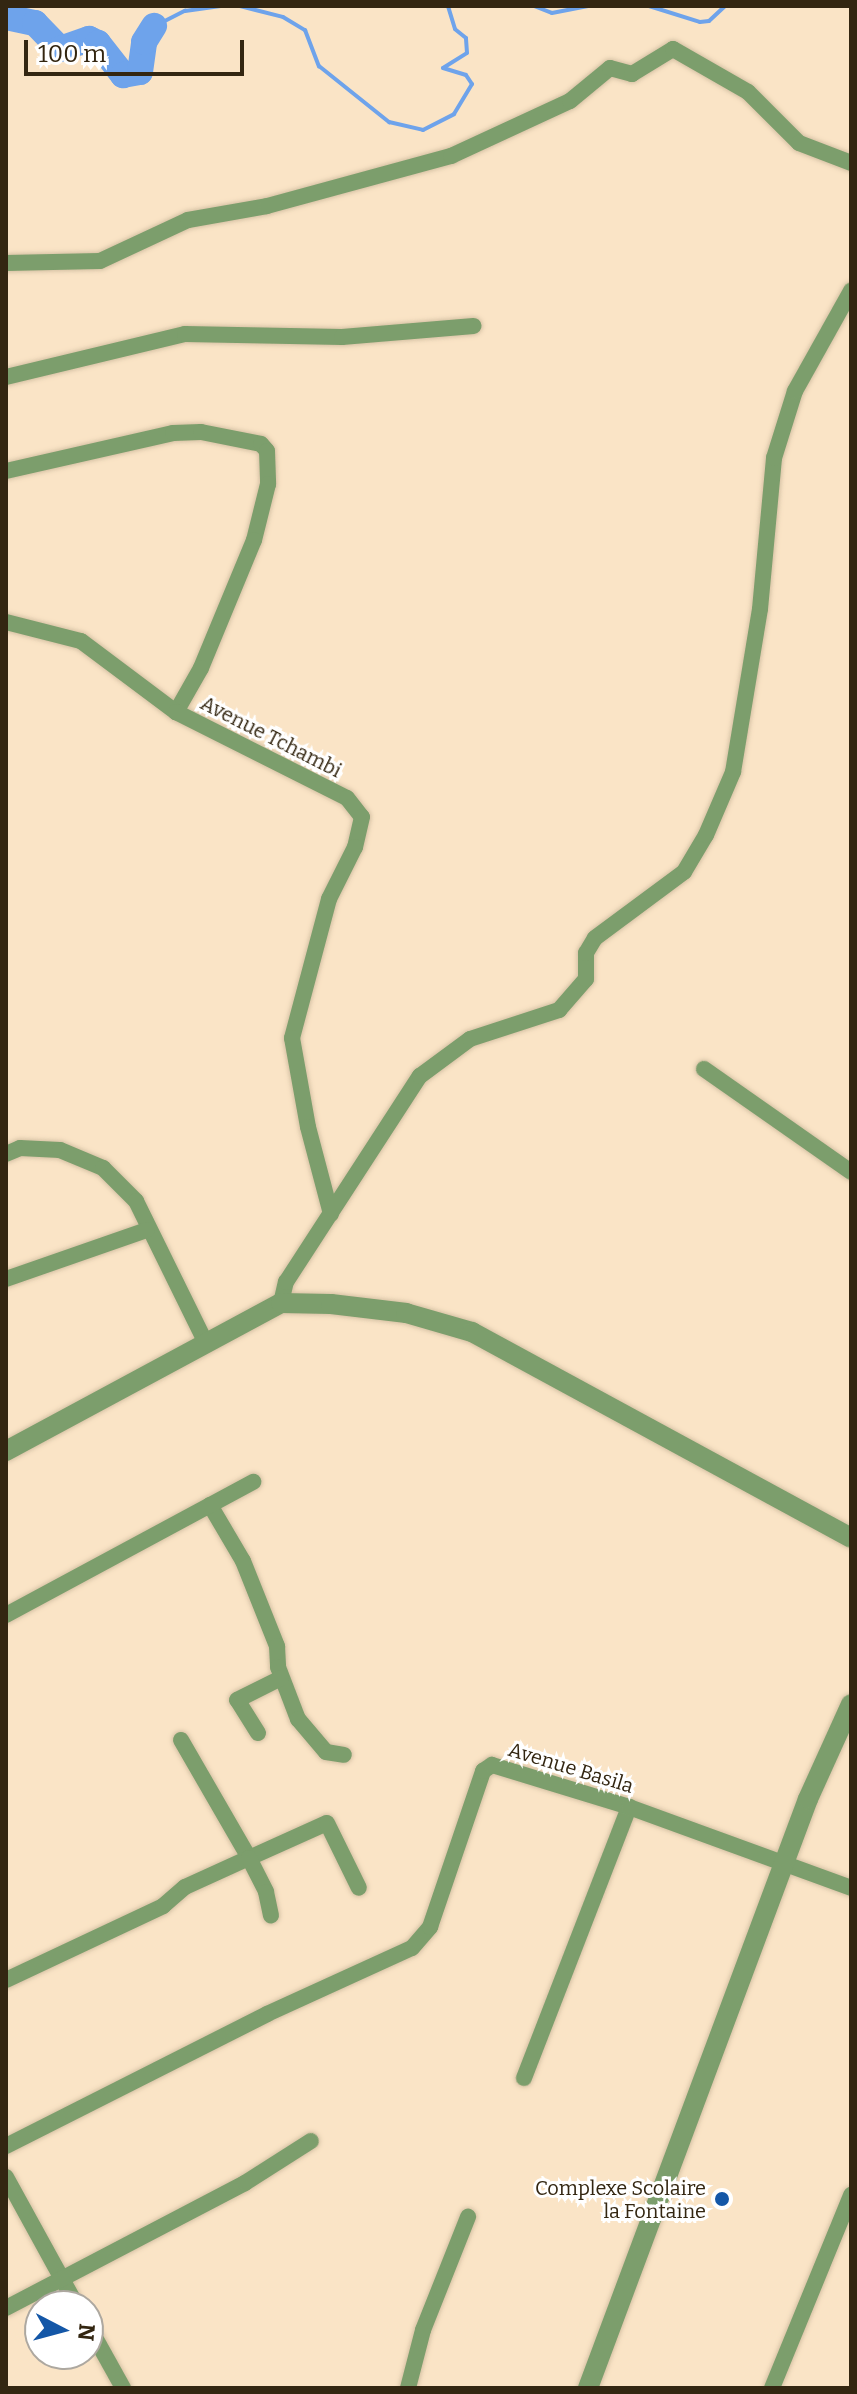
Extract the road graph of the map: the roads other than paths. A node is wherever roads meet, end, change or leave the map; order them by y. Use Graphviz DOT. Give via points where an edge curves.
graph roads {
  1 [pos="851,163"];
  2 [pos="6,263"];
  3 [pos="851,291"];
  4 [pos="474,326"];
  5 [pos="6,377"];
  6 [pos="6,471"];
  7 [pos="6,622"];
  8 [pos="176,712"];
  9 [pos="704,1069"];
  10 [pos="6,1154"];
  11 [pos="851,1172"];
  12 [pos="331,1214"];
  13 [pos="147,1230"];
  14 [pos="6,1279"];
  15 [pos="281,1303"];
  16 [pos="206,1343"];
  17 [pos="6,1451"];
  18 [pos="253,1482"];
  19 [pos="210,1505"];
  20 [pos="851,1538"];
  21 [pos="6,1615"];
  22 [pos="281,1678"];
  23 [pos="851,1704"];
  24 [pos="258,1733"];
  25 [pos="181,1740"];
  26 [pos="344,1755"];
  27 [pos="629,1807"];
  28 [pos="249,1858"];
  29 [pos="784,1863"];
  30 [pos="359,1888"];
  31 [pos="851,1888"];
  32 [pos="271,1915"];
  33 [pos="6,1980"];
  34 [pos="524,2078"];
  35 [pos="311,2141"];
  36 [pos="6,2146"];
  37 [pos="6,2177"];
  38 [pos="851,2195"];
  39 [pos="468,2217"];
  40 [pos="61,2276"];
  41 [pos="68,2290"];
  42 [pos="6,2308"];
  43 [pos="104,2354"];
  44 [pos="123,2388"];
  45 [pos="408,2388"];
  46 [pos="588,2388"];
  47 [pos="772,2388"];
  1 -- 2 [label="street" via="799,143 748,92 673,49 632,74 610,68 570,101 451,156 267,206 188,220 100,261"];
  3 -- 12 [label="street" via="795,391 774,458 760,609 733,772 700,845 684,872 595,938 586,953 586,979 559,1010 470,1039 424,1071"];
  4 -- 5 [label="street" via="342,337 172,336"];
  6 -- 8 [label="street" via="173,433 201,432 261,444 267,451 268,484 254,540 201,668"];
  7 -- 8 [label="street, Avenue Tchambi" via="81,641"];
  8 -- 12 [label="street, Avenue Tchambi" via="347,798 362,817 355,847 329,899 292,1038"];
  9 -- 11 [label="street"];
  10 -- 13 [label="street" via="20,1148 60,1150 103,1168 136,1201"];
  12 -- 15 [label="street" via="286,1282"];
  13 -- 14 [label="street"];
  13 -- 16 [label="street"];
  15 -- 16 [label="street"];
  15 -- 20 [label="street" via="406,1313 472,1332"];
  16 -- 17 [label="street"];
  18 -- 19 [label="street"];
  19 -- 21 [label="street"];
  19 -- 22 [label="street" via="228,1528 248,1575 277,1646"];
  22 -- 24 [label="street" via="237,1700"];
  22 -- 26 [label="street" via="298,1719 314,1740 326,1752"];
  23 -- 29 [label="street"];
  25 -- 28 [label="street"];
  27 -- 29 [label="street, Avenue Basila"];
  27 -- 34 [label="street"];
  27 -- 36 [label="street, Avenue Basila" via="492,1765 483,1771 430,1927 412,1948 267,2014"];
  28 -- 30 [label="street" via="327,1823"];
  28 -- 32 [label="street"];
  28 -- 33 [label="street" via="185,1887 163,1906"];
  29 -- 31 [label="street, Avenue Basila"];
  29 -- 46 [label="street"];
  35 -- 40 [label="street" via="245,2183"];
  37 -- 40 [label="street"];
  38 -- 47 [label="street"];
  39 -- 45 [label="street" via="423,2330"];
  40 -- 41 [label="street"];
  40 -- 42 [label="street"];
  43 -- 44 [label="street"];
}
